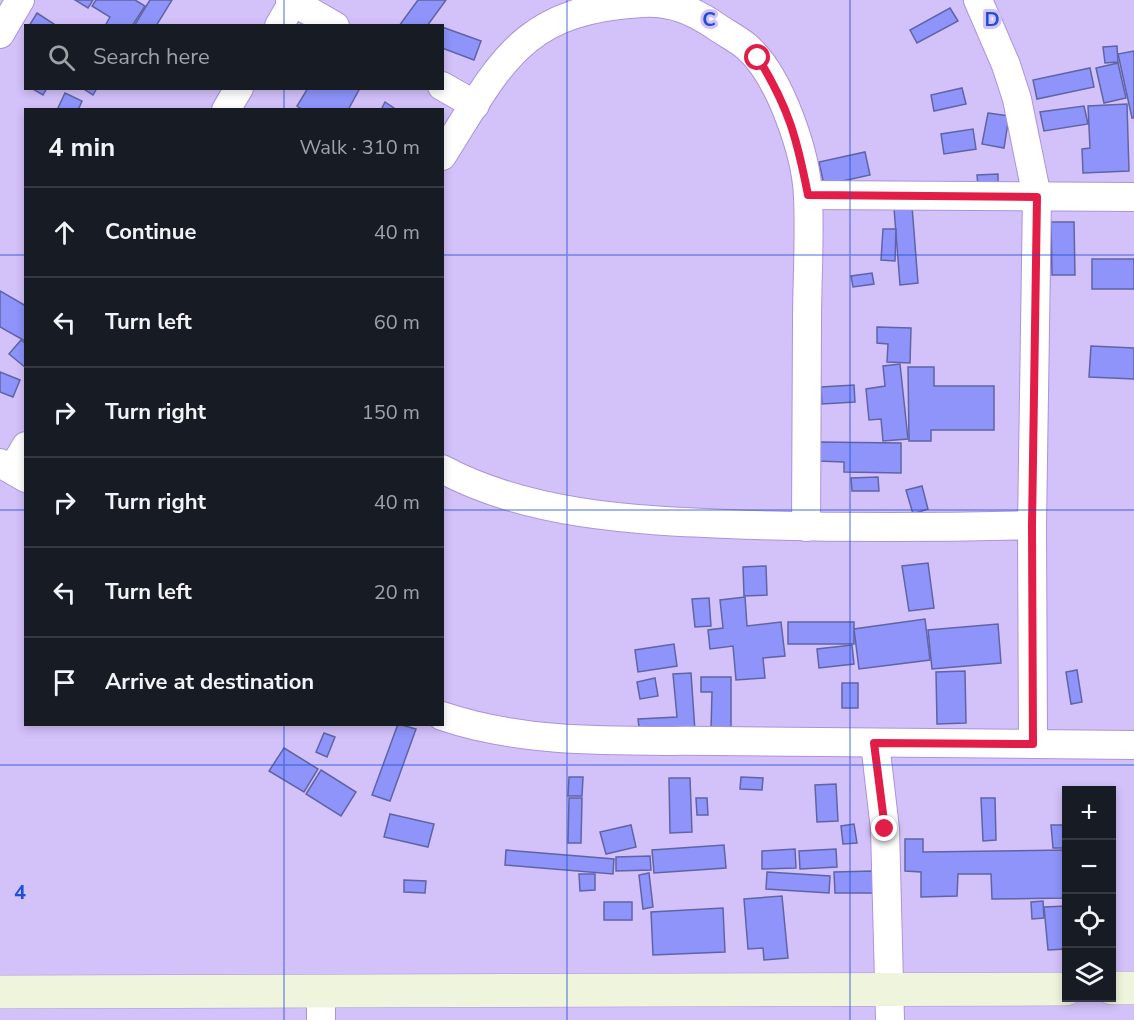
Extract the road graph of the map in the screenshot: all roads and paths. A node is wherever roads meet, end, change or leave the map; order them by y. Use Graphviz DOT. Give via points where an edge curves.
graph roads {
  1 [pos="20,0"];
  2 [pos="978,0"];
  3 [pos="680,3"];
  4 [pos="289,7"];
  5 [pos="330,24"];
  6 [pos="0,34"];
  7 [pos="444,87"];
  8 [pos="238,90"];
  9 [pos="475,105"];
  10 [pos="227,108"];
  11 [pos="444,153"];
  12 [pos="808,195"];
  13 [pos="1134,196"];
  14 [pos="1037,197"];
  15 [pos="444,471"];
  16 [pos="1032,525"];
  17 [pos="806,527"];
  18 [pos="444,717"];
  19 [pos="874,743"];
  20 [pos="1033,744"];
  21 [pos="1134,745"];
  22 [pos="1116,988"];
  23 [pos="1134,988"];
  24 [pos="1062,989"];
  25 [pos="0,992"];
  26 [pos="321,1005"];
  27 [pos="890,1006"];
  1 -- 6 [label="street"];
  2 -- 14 [label="street" via="1017,99"];
  3 -- 9 [label="street" via="615,4 558,19 501,64"];
  3 -- 12 [label="street" via="758,58 780,93 796,135"];
  4 -- 5 [label="street"];
  7 -- 9 [label="street"];
  8 -- 10 [label="street"];
  9 -- 11 [label="street"];
  12 -- 14 [label="street"];
  12 -- 17 [label="street"];
  13 -- 14 [label="street"];
  14 -- 16 [label="street"];
  15 -- 17 [label="street" via="501,493 629,520"];
  16 -- 17 [label="street"];
  16 -- 20 [label="street"];
  18 -- 19 [label="street" via="526,736"];
  19 -- 20 [label="street"];
  19 -- 27 [label="street" via="885,829"];
  20 -- 21 [label="street"];
  22 -- 23 [label="main road"];
  24 -- 27 [label="main road"];
  25 -- 26 [label="main road"];
  26 -- 27 [label="main road"];
}
